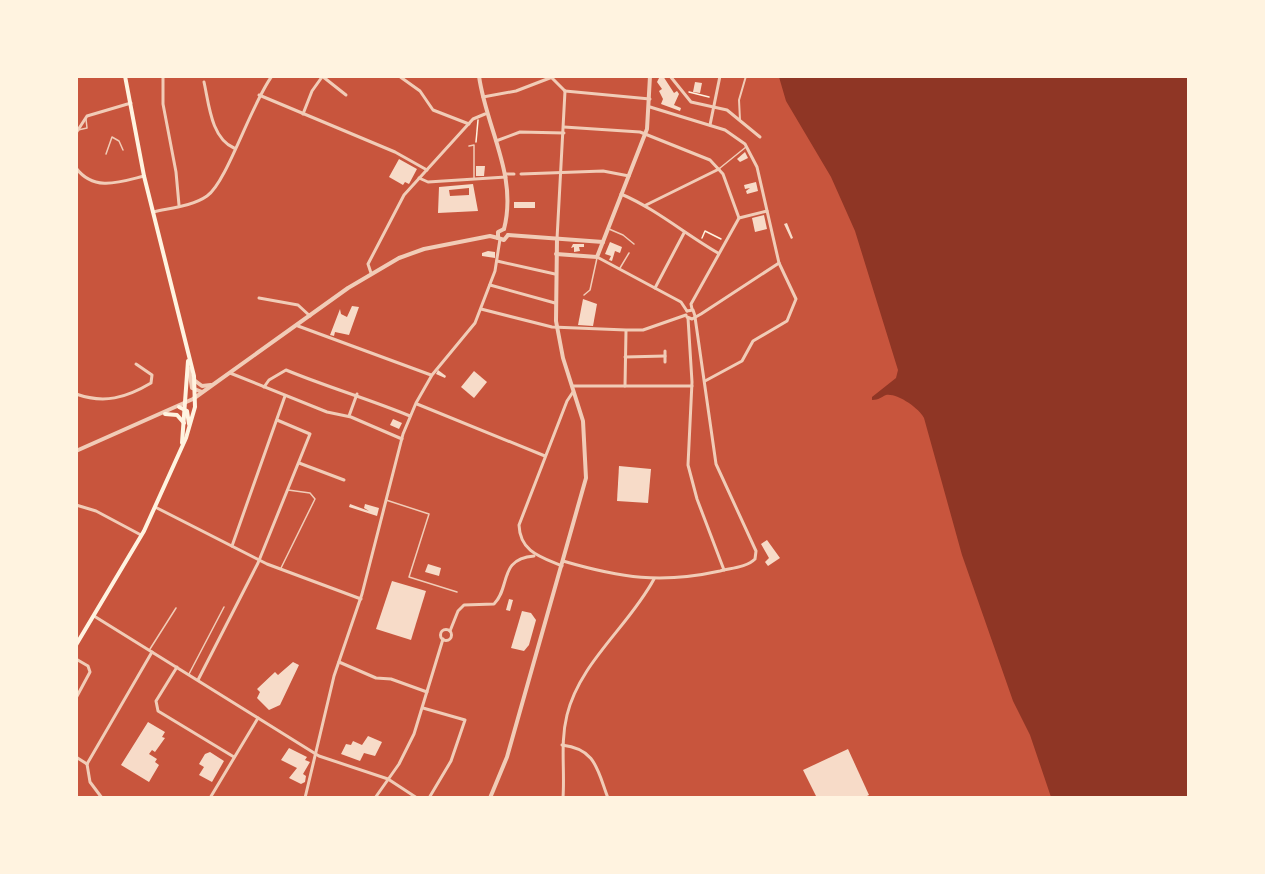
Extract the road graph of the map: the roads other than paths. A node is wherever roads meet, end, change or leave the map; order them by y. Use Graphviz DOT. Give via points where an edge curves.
graph roads {
  1 [pos="125,76"];
  2 [pos="163,76"];
  3 [pos="272,76"];
  4 [pos="399,76"];
  5 [pos="479,76"];
  6 [pos="650,76"];
  7 [pos="670,76"];
  8 [pos="720,76"];
  9 [pos="746,76"];
  10 [pos="322,77"];
  11 [pos="552,77"];
  12 [pos="204,82"];
  13 [pos="565,92"];
  14 [pos="258,95"];
  15 [pos="346,95"];
  16 [pos="482,97"];
  17 [pos="650,99"];
  18 [pos="131,103"];
  19 [pos="650,107"];
  20 [pos="303,114"];
  21 [pos="485,114"];
  22 [pos="86,117"];
  23 [pos="740,123"];
  24 [pos="469,124"];
  25 [pos="710,125"];
  26 [pos="564,127"];
  27 [pos="77,132"];
  28 [pos="564,133"];
  29 [pos="645,134"];
  30 [pos="760,137"];
  31 [pos="496,141"];
  32 [pos="469,146"];
  33 [pos="747,147"];
  34 [pos="234,148"];
  35 [pos="123,150"];
  36 [pos="106,154"];
  37 [pos="76,168"];
  38 [pos="720,168"];
  39 [pos="427,170"];
  40 [pos="561,172"];
  41 [pos="514,174"];
  42 [pos="521,174"];
  43 [pos="144,176"];
  44 [pos="506,176"];
  45 [pos="629,176"];
  46 [pos="419,178"];
  47 [pos="474,180"];
  48 [pos="621,194"];
  49 [pos="179,205"];
  50 [pos="646,205"];
  51 [pos="767,210"];
  52 [pos="153,212"];
  53 [pos="739,218"];
  54 [pos="504,229"];
  55 [pos="608,229"];
  56 [pos="684,233"];
  57 [pos="508,235"];
  58 [pos="499,238"];
  59 [pos="557,239"];
  60 [pos="603,242"];
  61 [pos="634,244"];
  62 [pos="629,253"];
  63 [pos="718,253"];
  64 [pos="556,254"];
  65 [pos="597,257"];
  66 [pos="497,261"];
  67 [pos="779,263"];
  68 [pos="620,269"];
  69 [pos="371,273"];
  70 [pos="555,274"];
  71 [pos="489,285"];
  72 [pos="655,288"];
  73 [pos="584,295"];
  74 [pos="259,298"];
  75 [pos="555,303"];
  76 [pos="481,309"];
  77 [pos="692,309"];
  78 [pos="687,315"];
  79 [pos="310,316"];
  80 [pos="695,316"];
  81 [pos="298,326"];
  82 [pos="557,327"];
  83 [pos="626,330"];
  84 [pos="187,357"];
  85 [pos="625,357"];
  86 [pos="665,362"];
  87 [pos="136,364"];
  88 [pos="188,366"];
  89 [pos="230,373"];
  90 [pos="432,375"];
  91 [pos="194,379"];
  92 [pos="705,381"];
  93 [pos="215,384"];
  94 [pos="625,386"];
  95 [pos="692,386"];
  96 [pos="264,387"];
  97 [pos="573,389"];
  98 [pos="195,391"];
  99 [pos="205,391"];
  100 [pos="76,394"];
  101 [pos="357,394"];
  102 [pos="285,396"];
  103 [pos="195,398"];
  104 [pos="186,403"];
  105 [pos="416,403"];
  106 [pos="179,407"];
  107 [pos="186,409"];
  108 [pos="165,414"];
  109 [pos="349,416"];
  110 [pos="410,416"];
  111 [pos="277,420"];
  112 [pos="185,427"];
  113 [pos="189,431"];
  114 [pos="402,439"];
  115 [pos="76,451"];
  116 [pos="179,453"];
  117 [pos="545,456"];
  118 [pos="299,463"];
  119 [pos="344,480"];
  120 [pos="288,490"];
  121 [pos="385,500"];
  122 [pos="76,506"];
  123 [pos="155,507"];
  124 [pos="141,536"];
  125 [pos="232,546"];
  126 [pos="536,556"];
  127 [pos="259,560"];
  128 [pos="563,564"];
  129 [pos="281,569"];
  130 [pos="724,570"];
  131 [pos="654,579"];
  132 [pos="457,592"];
  133 [pos="361,599"];
  134 [pos="224,607"];
  135 [pos="176,608"];
  136 [pos="94,615"];
  137 [pos="450,631"];
  138 [pos="443,639"];
  139 [pos="76,645"];
  140 [pos="151,651"];
  141 [pos="76,659"];
  142 [pos="338,662"];
  143 [pos="177,667"];
  144 [pos="189,675"];
  145 [pos="198,681"];
  146 [pos="427,692"];
  147 [pos="76,698"];
  148 [pos="423,708"];
  149 [pos="258,718"];
  150 [pos="562,745"];
  151 [pos="316,754"];
  152 [pos="76,757"];
  153 [pos="234,758"];
  154 [pos="87,764"];
  155 [pos="388,779"];
  156 [pos="102,798"];
  157 [pos="210,798"];
  158 [pos="305,798"];
  159 [pos="375,798"];
  160 [pos="417,798"];
  161 [pos="429,798"];
  162 [pos="490,798"];
  163 [pos="563,798"];
  164 [pos="608,798"];
  1 -- 18 [label="main road"];
  2 -- 49 [label="street" via="162,97"];
  3 -- 14 [label="street"];
  4 -- 24 [label="street" via="420,91 433,110"];
  5 -- 16 [label="street"];
  6 -- 17 [label="street"];
  7 -- 23 [label="street" via="690,102 725,109"];
  8 -- 25 [label="street"];
  9 -- 23 [label="street" via="739,100"];
  10 -- 15 [label="street"];
  10 -- 20 [label="street"];
  11 -- 13 [label="street"];
  11 -- 16 [label="street" via="516,91"];
  12 -- 34 [label="street" via="216,129 224,142"];
  13 -- 17 [label="street"];
  13 -- 26 [label="street"];
  14 -- 20 [label="street"];
  14 -- 34 [label="street"];
  16 -- 21 [label="street"];
  17 -- 19 [label="street"];
  18 -- 22 [label="street"];
  18 -- 43 [label="main road"];
  19 -- 25 [label="street"];
  19 -- 29 [label="street"];
  20 -- 39 [label="street" via="395,152"];
  21 -- 24 [label="street"];
  21 -- 31 [label="street"];
  22 -- 27 [label="street"];
  22 -- 27 [label="lane" via="88,127"];
  23 -- 30 [label="street"];
  24 -- 39 [label="street"];
  25 -- 33 [label="street" via="731,133"];
  26 -- 28 [label="street"];
  26 -- 29 [label="street"];
  28 -- 31 [label="street" via="520,132"];
  28 -- 40 [label="street"];
  29 -- 38 [label="street" via="708,159"];
  29 -- 45 [label="street"];
  31 -- 44 [label="street"];
  32 -- 47 [label="lane" via="474,146"];
  33 -- 38 [label="lane"];
  33 -- 51 [label="street" via="757,168"];
  34 -- 49 [label="street" via="211,193"];
  35 -- 36 [label="lane" via="112,137"];
  37 -- 43 [label="street" via="87,179 101,184"];
  38 -- 50 [label="street"];
  38 -- 53 [label="street"];
  39 -- 46 [label="street"];
  40 -- 42 [label="street"];
  40 -- 45 [label="street" via="607,171"];
  40 -- 59 [label="street"];
  41 -- 44 [label="street"];
  43 -- 52 [label="main road"];
  44 -- 47 [label="street"];
  44 -- 54 [label="street"];
  45 -- 48 [label="street"];
  46 -- 47 [label="street" via="428,182"];
  46 -- 69 [label="street" via="382,236 367,266"];
  48 -- 50 [label="street"];
  48 -- 55 [label="street"];
  49 -- 52 [label="street"];
  50 -- 56 [label="street"];
  51 -- 53 [label="street"];
  51 -- 67 [label="street"];
  52 -- 84 [label="main road"];
  53 -- 63 [label="street"];
  54 -- 57 [label="street"];
  54 -- 58 [label="street" via="498,232"];
  55 -- 60 [label="street"];
  55 -- 61 [label="lane"];
  56 -- 63 [label="street"];
  56 -- 72 [label="street"];
  57 -- 58 [label="street" via="506,239"];
  57 -- 59 [label="street"];
  58 -- 66 [label="street"];
  58 -- 69 [label="street" via="417,251"];
  59 -- 60 [label="street"];
  59 -- 64 [label="street"];
  60 -- 65 [label="street"];
  62 -- 68 [label="lane"];
  63 -- 77 [label="street" via="691,304"];
  64 -- 65 [label="street"];
  64 -- 70 [label="street"];
  65 -- 68 [label="street"];
  65 -- 73 [label="lane" via="590,290"];
  66 -- 70 [label="street"];
  66 -- 71 [label="street"];
  67 -- 80 [label="street"];
  67 -- 92 [label="street" via="796,299 787,320 753,341 742,361"];
  68 -- 72 [label="street"];
  69 -- 79 [label="street"];
  70 -- 75 [label="street"];
  71 -- 75 [label="street"];
  71 -- 76 [label="street"];
  72 -- 78 [label="street" via="683,304"];
  74 -- 79 [label="street" via="298,305"];
  75 -- 82 [label="street"];
  76 -- 82 [label="street"];
  76 -- 90 [label="street" via="473,327"];
  77 -- 78 [label="street"];
  77 -- 80 [label="street"];
  78 -- 80 [label="street"];
  78 -- 83 [label="street" via="643,330"];
  78 -- 95 [label="street"];
  79 -- 81 [label="street"];
  80 -- 92 [label="street"];
  81 -- 89 [label="street"];
  81 -- 90 [label="street"];
  82 -- 83 [label="street"];
  82 -- 97 [label="street"];
  83 -- 85 [label="street"];
  84 -- 88 [label="main road"];
  84 -- 91 [label="main road"];
  85 -- 86 [label="street" via="665,354"];
  85 -- 94 [label="street"];
  87 -- 100 [label="street" via="152,375 151,383 106,401"];
  88 -- 98 [label="street"];
  88 -- 104 [label="main road"];
  89 -- 93 [label="street"];
  89 -- 96 [label="street"];
  90 -- 105 [label="street"];
  91 -- 93 [label="street" via="202,386"];
  91 -- 98 [label="main road"];
  92 -- 130 [label="street" via="716,464 756,551 749,564"];
  93 -- 99 [label="street"];
  94 -- 95 [label="street"];
  94 -- 97 [label="street"];
  95 -- 130 [label="street" via="688,469"];
  96 -- 101 [label="street" via="286,370 339,392"];
  96 -- 102 [label="street"];
  97 -- 117 [label="street"];
  97 -- 128 [label="street" via="584,426 586,470"];
  98 -- 99 [label="street"];
  98 -- 103 [label="main road"];
  99 -- 103 [label="street"];
  101 -- 109 [label="street"];
  101 -- 110 [label="street"];
  102 -- 109 [label="street"];
  102 -- 111 [label="street"];
  103 -- 104 [label="street"];
  103 -- 113 [label="main road"];
  104 -- 106 [label="street"];
  104 -- 107 [label="main road"];
  105 -- 110 [label="street"];
  105 -- 117 [label="street"];
  106 -- 107 [label="main road"];
  106 -- 108 [label="street"];
  107 -- 112 [label="main road"];
  107 -- 113 [label="main road"];
  108 -- 112 [label="main road" via="178,416"];
  108 -- 115 [label="street"];
  109 -- 114 [label="street"];
  110 -- 114 [label="street"];
  111 -- 118 [label="street" via="310,434"];
  111 -- 125 [label="street"];
  112 -- 116 [label="main road"];
  113 -- 116 [label="main road"];
  114 -- 121 [label="street"];
  116 -- 123 [label="main road"];
  117 -- 126 [label="street" via="519,525 524,542"];
  118 -- 119 [label="street"];
  118 -- 120 [label="street"];
  120 -- 127 [label="street"];
  120 -- 129 [label="lane" via="312,494 315,499"];
  121 -- 132 [label="lane" via="429,514 409,577"];
  121 -- 133 [label="street"];
  122 -- 124 [label="street" via="96,511"];
  123 -- 124 [label="main road"];
  123 -- 125 [label="street"];
  124 -- 136 [label="main road"];
  125 -- 127 [label="street"];
  126 -- 128 [label="street"];
  126 -- 137 [label="street" via="511,566 494,604 469,603 462,607"];
  127 -- 129 [label="street"];
  127 -- 145 [label="street"];
  128 -- 131 [label="street"];
  128 -- 162 [label="street" via="507,757"];
  129 -- 133 [label="street"];
  130 -- 131 [label="street"];
  131 -- 150 [label="street" via="579,684 568,711"];
  133 -- 142 [label="street"];
  134 -- 144 [label="lane"];
  135 -- 140 [label="lane"];
  136 -- 139 [label="main road"];
  136 -- 140 [label="street"];
  137 -- 138 [label="street" via="451,638"];
  137 -- 138 [label="street" via="442,631"];
  138 -- 146 [label="street"];
  140 -- 143 [label="street"];
  140 -- 154 [label="street"];
  141 -- 147 [label="street" via="88,666 90,672"];
  142 -- 146 [label="street" via="376,678 391,679"];
  142 -- 151 [label="street"];
  143 -- 144 [label="street"];
  143 -- 153 [label="street" via="156,701 158,711"];
  144 -- 145 [label="street"];
  145 -- 149 [label="street"];
  146 -- 148 [label="street"];
  148 -- 155 [label="street" via="412,741"];
  148 -- 161 [label="street" via="465,720 451,761"];
  149 -- 151 [label="street"];
  149 -- 153 [label="street"];
  150 -- 163 [label="street"];
  150 -- 164 [label="street" via="579,748 589,755"];
  151 -- 155 [label="street"];
  151 -- 158 [label="street"];
  152 -- 154 [label="street"];
  153 -- 157 [label="street"];
  154 -- 156 [label="street" via="89,779"];
  155 -- 159 [label="street"];
  155 -- 160 [label="street"];
}
